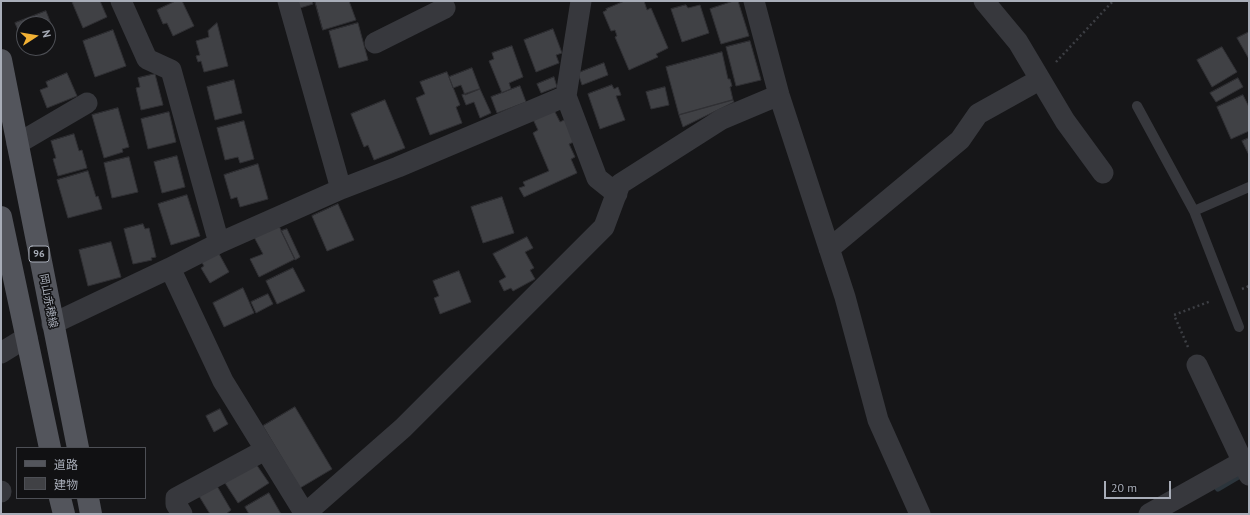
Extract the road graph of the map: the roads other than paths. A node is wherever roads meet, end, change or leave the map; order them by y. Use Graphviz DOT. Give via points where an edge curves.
graph roads {
  1 [pos="121,1"];
  2 [pos="288,1"];
  3 [pos="581,1"];
  4 [pos="754,1"];
  5 [pos="984,1"];
  6 [pos="444,3"];
  7 [pos="375,43"];
  8 [pos="1,60"];
  9 [pos="1039,80"];
  10 [pos="779,95"];
  11 [pos="566,96"];
  12 [pos="87,103"];
  13 [pos="1137,106"];
  14 [pos="17,144"];
  15 [pos="1103,173"];
  16 [pos="1249,187"];
  17 [pos="341,189"];
  18 [pos="617,194"];
  19 [pos="1194,211"];
  20 [pos="1,217"];
  21 [pos="219,243"];
  22 [pos="829,249"];
  23 [pos="170,268"];
  24 [pos="52,324"];
  25 [pos="1239,327"];
  26 [pos="27,337"];
  27 [pos="1,353"];
  28 [pos="1197,365"];
  29 [pos="50,447"];
  30 [pos="78,447"];
  31 [pos="265,450"];
  32 [pos="1246,469"];
  33 [pos="60,499"];
  34 [pos="88,499"];
  35 [pos="64,514"];
  36 [pos="91,514"];
  37 [pos="182,514"];
  38 [pos="305,514"];
  39 [pos="920,514"];
  40 [pos="1149,514"];
  1 -- 21 [label="street" via="147,59 171,70"];
  2 -- 17 [label="street"];
  3 -- 11 [label="street"];
  4 -- 10 [label="street"];
  5 -- 9 [label="street" via="1018,42"];
  6 -- 7 [label="street"];
  8 -- 14 [label="main road, 岡山赤穂線 / 96"];
  9 -- 15 [label="street" via="1065,122"];
  9 -- 22 [label="street" via="978,114 960,140"];
  10 -- 18 [label="street" via="722,119 620,184"];
  10 -- 22 [label="street"];
  11 -- 17 [label="street"];
  11 -- 18 [label="street" via="597,178"];
  12 -- 14 [label="street"];
  13 -- 19 [label="lane"];
  14 -- 24 [label="main road, 岡山赤穂線 / 96"];
  16 -- 19 [label="lane"];
  17 -- 21 [label="street"];
  18 -- 38 [label="street" via="604,227 403,428"];
  19 -- 25 [label="lane"];
  20 -- 26 [label="main road"];
  21 -- 23 [label="street"];
  22 -- 39 [label="street" via="878,420"];
  23 -- 24 [label="street"];
  23 -- 31 [label="street" via="223,381"];
  24 -- 30 [label="main road, 岡山赤穂線 / 96"];
  26 -- 27 [label="street"];
  26 -- 29 [label="main road"];
  28 -- 32 [label="street"];
  31 -- 37 [label="street" via="176,498 176,504"];
  31 -- 38 [label="street"];
  32 -- 40 [label="street"];
  33 -- 35 [label="main road"];
  34 -- 36 [label="main road"];
}
